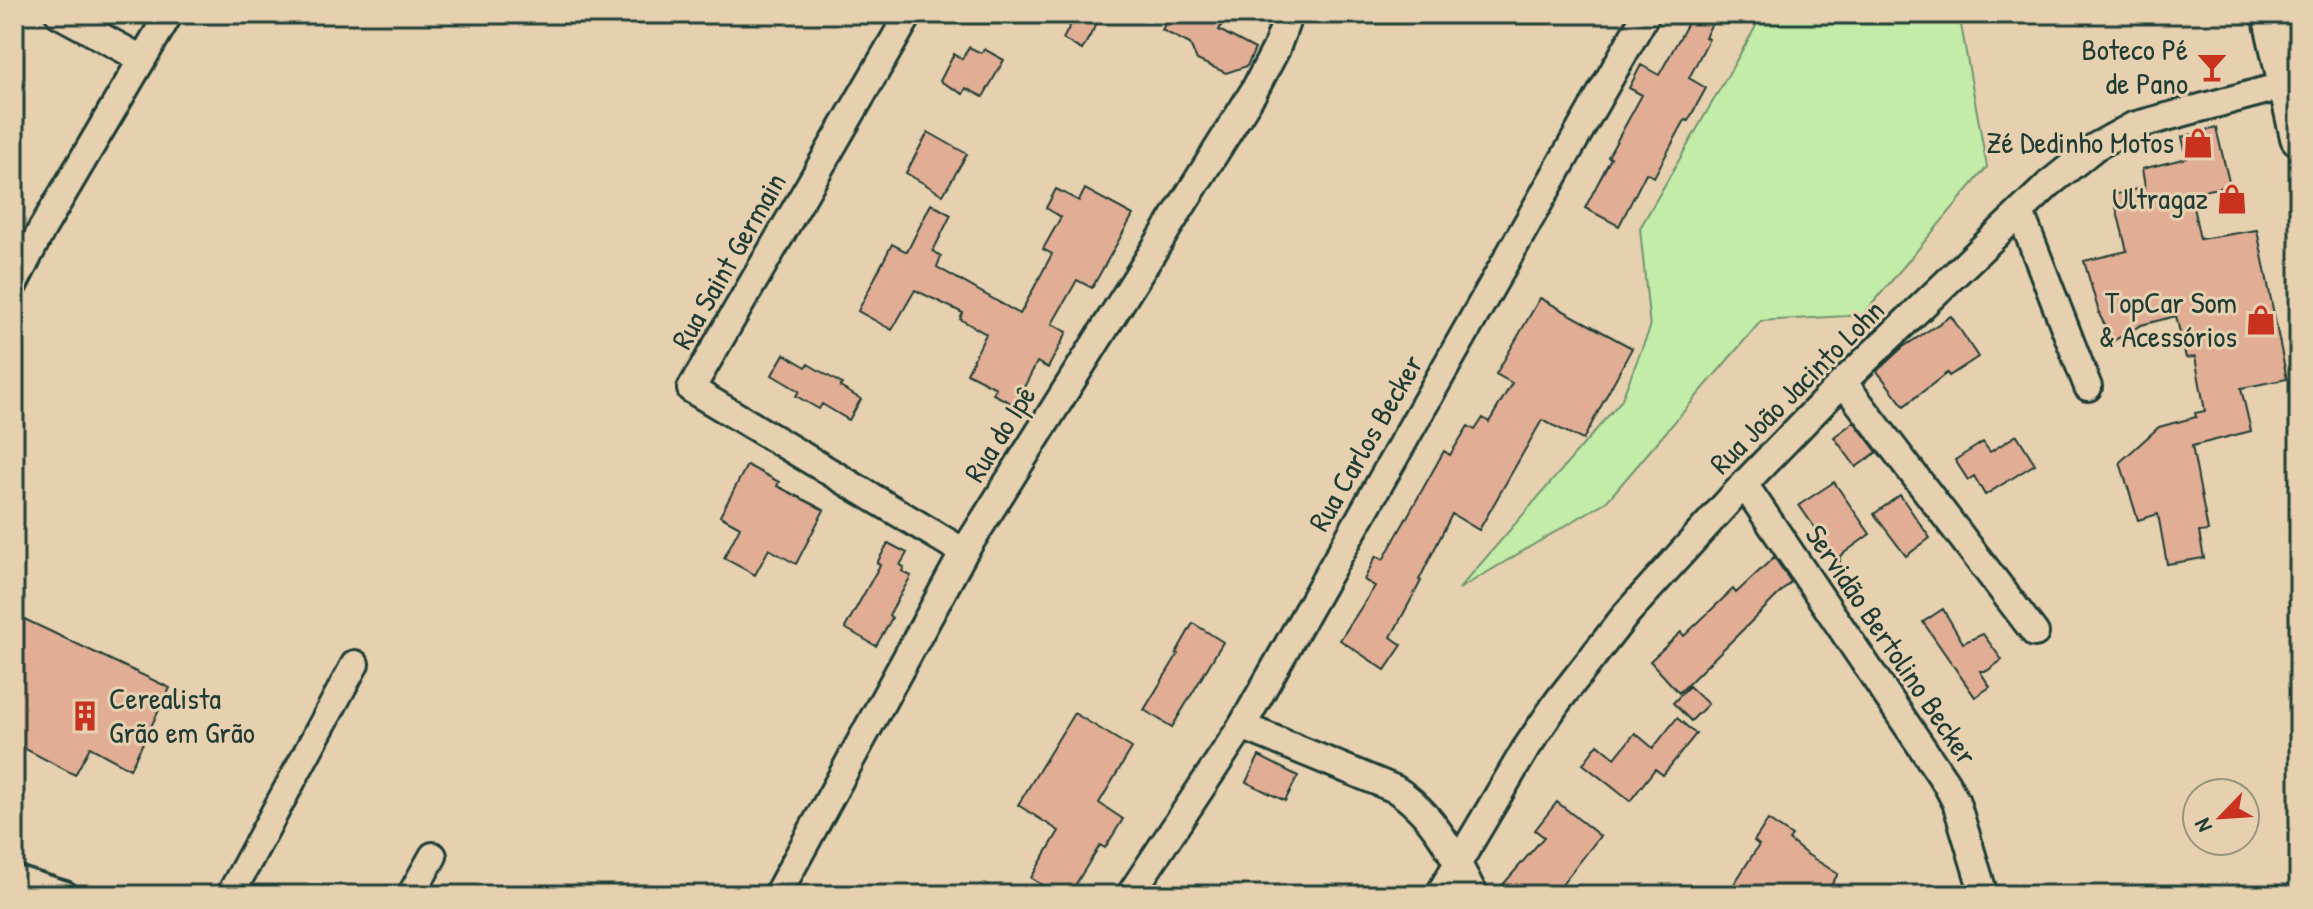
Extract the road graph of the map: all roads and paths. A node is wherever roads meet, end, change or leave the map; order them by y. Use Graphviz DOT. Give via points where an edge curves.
graph roads {
  1 [pos="59,14"];
  2 [pos="169,14"];
  3 [pos="909,14"];
  4 [pos="1289,14"];
  5 [pos="1646,14"];
  6 [pos="2271,14"];
  7 [pos="142,59"];
  8 [pos="2286,85"];
  9 [pos="2299,137"];
  10 [pos="2020,212"];
  11 [pos="14,284"];
  12 [pos="1843,382"];
  13 [pos="2088,387"];
  14 [pos="1744,484"];
  15 [pos="964,552"];
  16 [pos="2035,633"];
  17 [pos="355,664"];
  18 [pos="1242,726"];
  19 [pos="433,856"];
  20 [pos="1458,863"];
  21 [pos="14,879"];
  22 [pos="65,895"];
  23 [pos="230,895"];
  24 [pos="411,895"];
  25 [pos="777,895"];
  26 [pos="1130,895"];
  27 [pos="1439,895"];
  28 [pos="1474,895"];
  29 [pos="1984,895"];
  1 -- 7 [label="street"];
  2 -- 7 [label="street"];
  3 -- 15 [label="street, Rua Saint Germain" via="691,389"];
  4 -- 15 [label="street, Rua do Ipê" via="1254,91"];
  5 -- 18 [label="street, Rua Carlos Becker"];
  6 -- 8 [label="main road"];
  7 -- 11 [label="street"];
  8 -- 9 [label="main road"];
  8 -- 10 [label="street, Rua João Jacinto Lohn" via="2154,119 2112,136 2077,159"];
  10 -- 12 [label="street, Rua João Jacinto Lohn"];
  10 -- 13 [label="street"];
  12 -- 14 [label="street, Rua João Jacinto Lohn"];
  12 -- 16 [label="street"];
  14 -- 20 [label="street, Rua João Jacinto Lohn" via="1590,657 1525,750"];
  14 -- 29 [label="street, Servidão Bertolino Becker" via="1940,772 1956,802"];
  15 -- 25 [label="street, Rua do Ipê"];
  17 -- 23 [label="street"];
  18 -- 20 [label="street" via="1395,789 1424,812"];
  18 -- 26 [label="street, Rua Carlos Becker"];
  19 -- 24 [label="street"];
  20 -- 27 [label="street, Rua João Jacinto Lohn"];
  20 -- 28 [label="street"];
  21 -- 22 [label="street"];
}
